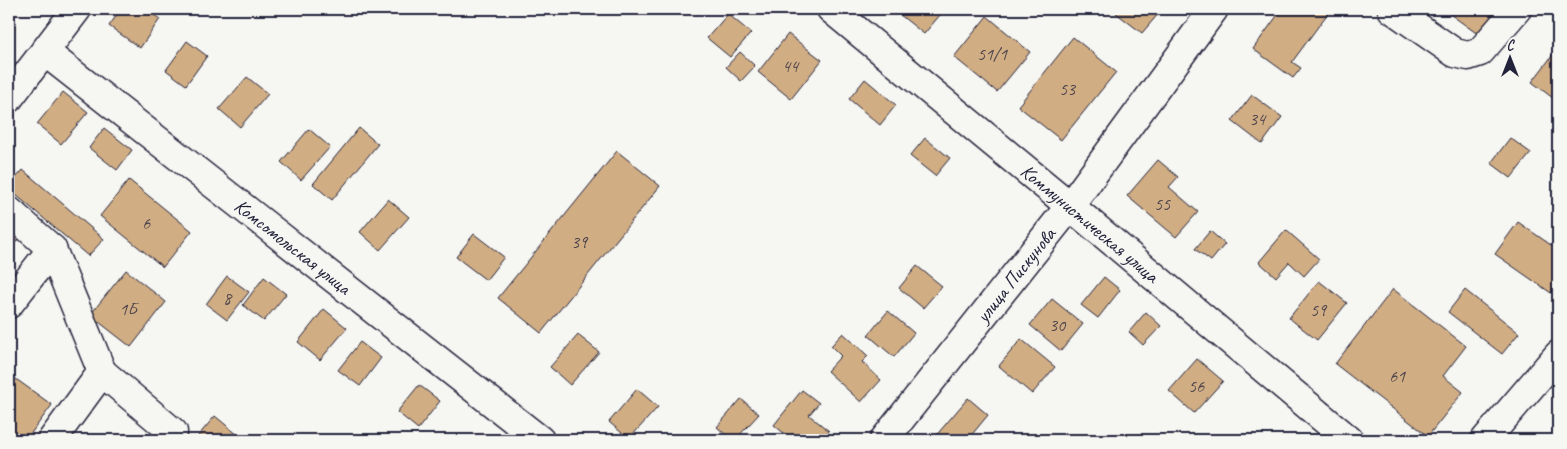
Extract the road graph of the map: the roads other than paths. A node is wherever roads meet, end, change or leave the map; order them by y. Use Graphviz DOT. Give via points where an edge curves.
graph roads {
  1 [pos="77,9"];
  2 [pos="831,9"];
  3 [pos="1214,9"];
  4 [pos="1392,9"];
  5 [pos="1517,9"];
  6 [pos="45,52"];
  7 [pos="9,98"];
  8 [pos="1070,206"];
  9 [pos="9,211"];
  10 [pos="52,249"];
  11 [pos="9,304"];
  12 [pos="1558,356"];
  13 [pos="102,372"];
  14 [pos="173,432"];
  15 [pos="52,440"];
  16 [pos="540,440"];
  17 [pos="884,440"];
  18 [pos="1349,440"];
  19 [pos="1485,440"];
  1 -- 6 [label="street"];
  2 -- 8 [label="street, Коммунистическая улица"];
  3 -- 8 [label="street, улица Пискунова"];
  4 -- 5 [label="street" via="1455,53 1468,56 1480,52"];
  6 -- 7 [label="street"];
  6 -- 16 [label="street, Комсомольская улица"];
  8 -- 17 [label="street, улица Пискунова"];
  8 -- 18 [label="street, Коммунистическая улица"];
  9 -- 10 [label="street"];
  10 -- 11 [label="street"];
  10 -- 13 [label="street"];
  12 -- 19 [label="street"];
  13 -- 14 [label="street"];
  13 -- 15 [label="street"];
}
